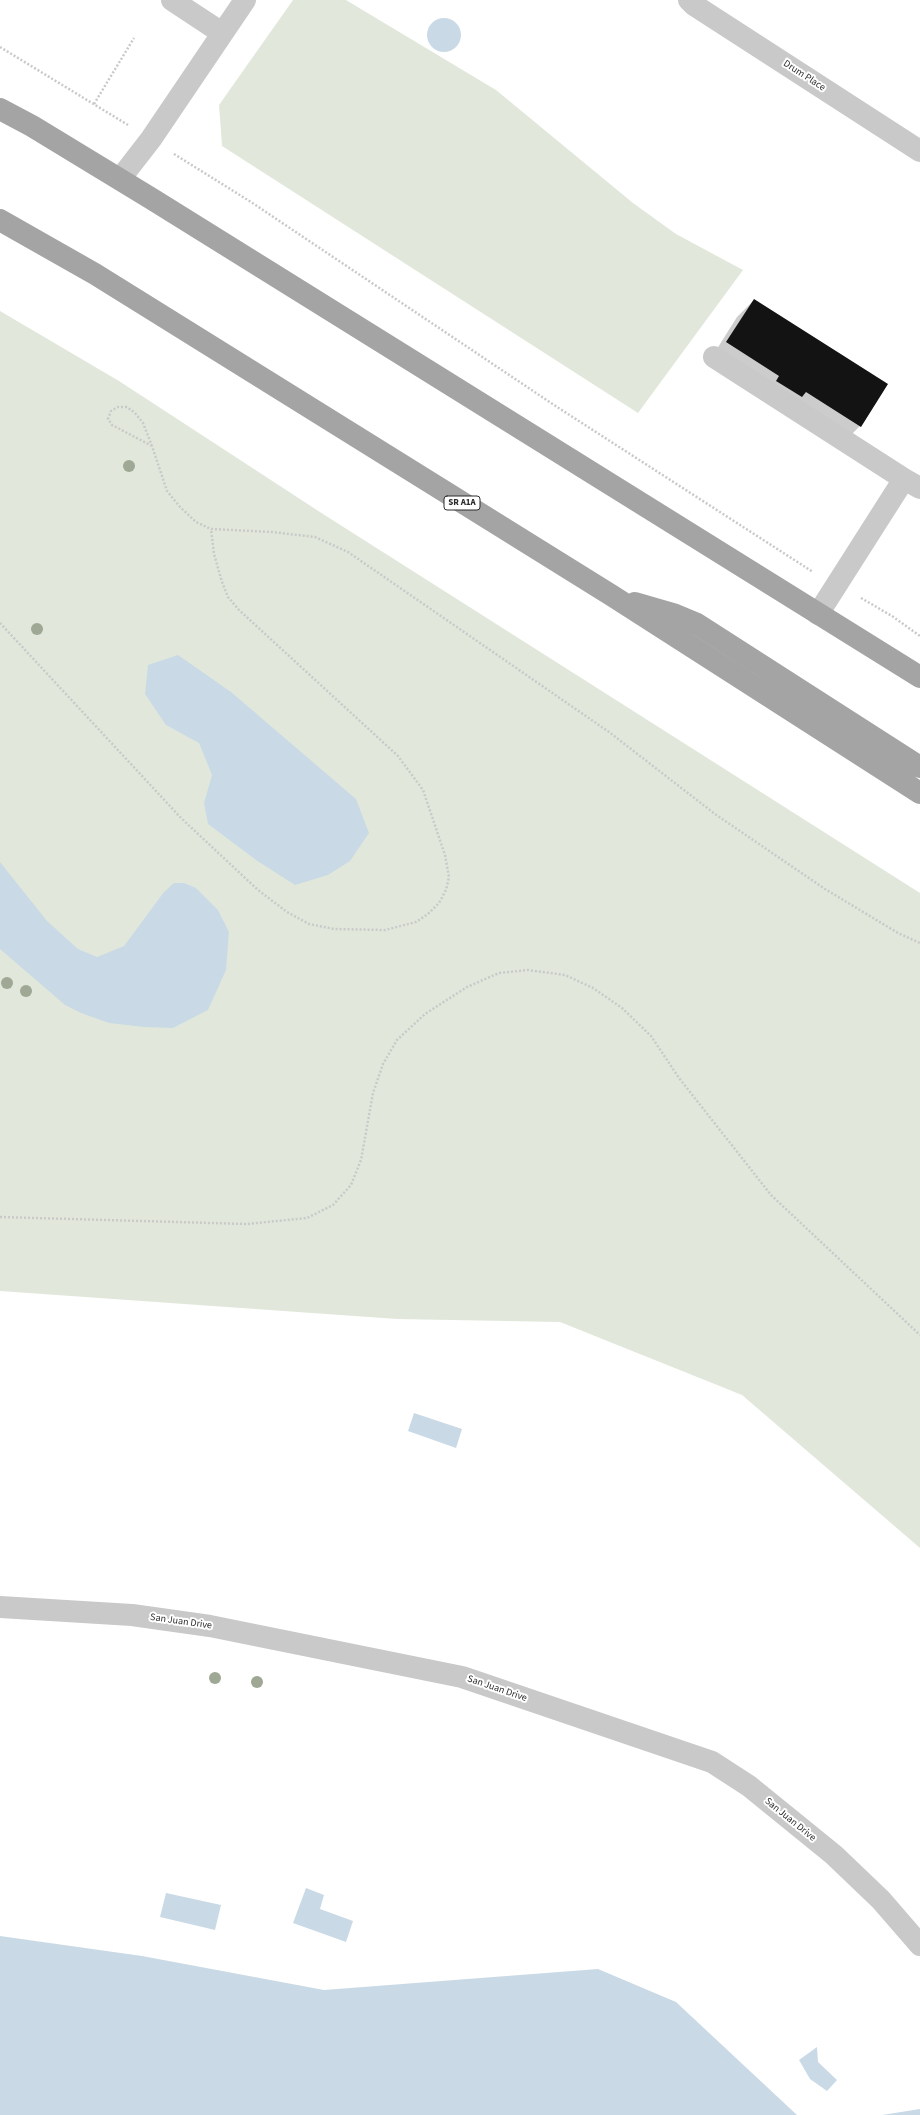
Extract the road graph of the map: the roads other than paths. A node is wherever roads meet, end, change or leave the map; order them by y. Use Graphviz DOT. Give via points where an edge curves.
graph roads {
  1 [pos="172,0"];
  2 [pos="245,0"];
  3 [pos="689,0"];
  4 [pos="222,33"];
  5 [pos="0,109"];
  6 [pos="920,151"];
  7 [pos="120,179"];
  8 [pos="0,220"];
  9 [pos="714,357"];
  10 [pos="912,484"];
  11 [pos="611,595"];
  12 [pos="818,614"];
  13 [pos="920,677"];
  14 [pos="920,767"];
  15 [pos="920,793"];
  16 [pos="0,1607"];
  17 [pos="920,1945"];
  1 -- 4 [label="street"];
  2 -- 4 [label="street"];
  3 -- 6 [label="street, Drum Place"];
  4 -- 7 [label="street" via="150,140"];
  5 -- 7 [label="main road"];
  7 -- 12 [label="main road"];
  8 -- 11 [label="main road, SR A1A" via="95,274"];
  9 -- 10 [label="street"];
  10 -- 12 [label="street"];
  11 -- 14 [label="main road" via="697,624"];
  11 -- 15 [label="main road, SR A1A"];
  12 -- 13 [label="main road"];
  16 -- 17 [label="street, San Juan Drive" via="132,1615 210,1626 462,1677 712,1762 749,1786 834,1855 881,1900"];
}
